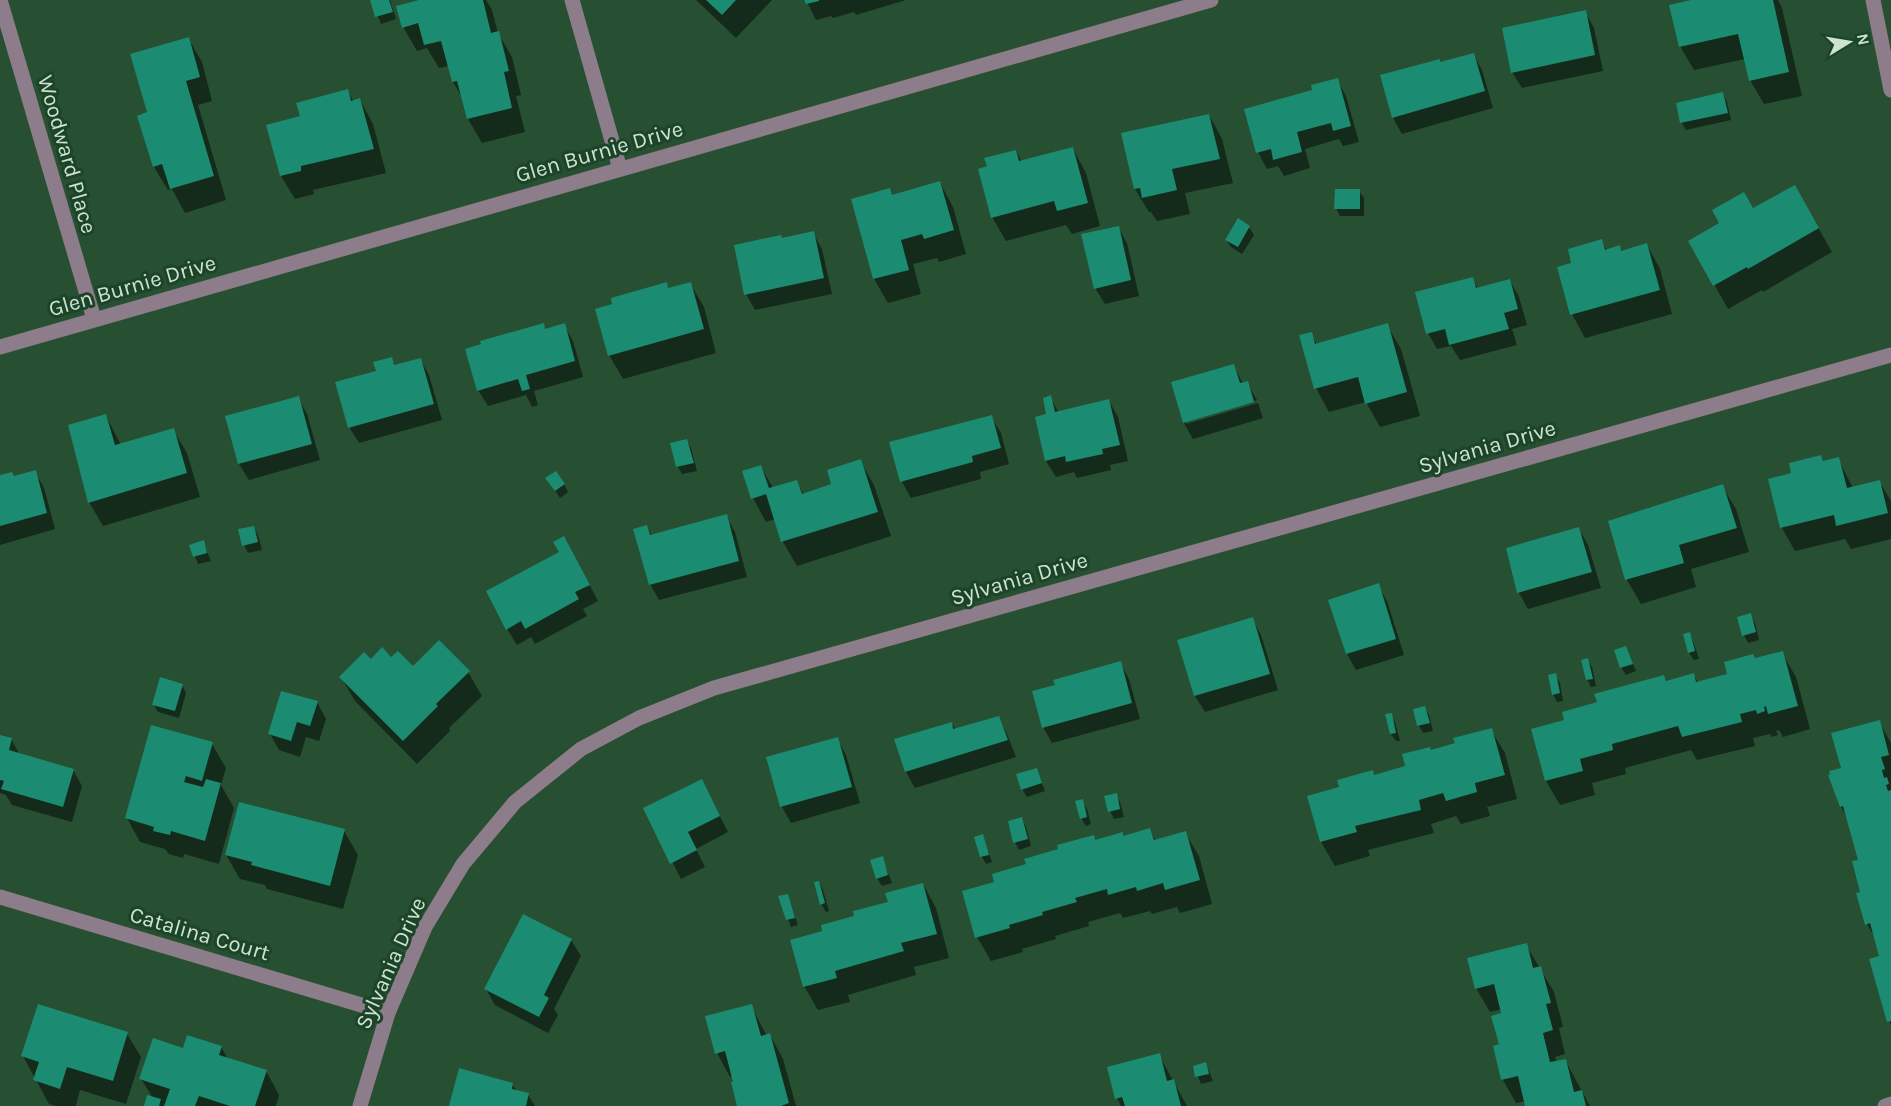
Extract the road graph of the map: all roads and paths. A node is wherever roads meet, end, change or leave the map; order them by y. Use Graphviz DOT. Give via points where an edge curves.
graph roads {
  1 [pos="0,0"];
  2 [pos="572,0"];
  3 [pos="1211,0"];
  4 [pos="1873,0"];
  5 [pos="1891,90"];
  6 [pos="620,169"];
  7 [pos="94,319"];
  8 [pos="0,347"];
  9 [pos="1891,355"];
  10 [pos="0,897"];
  11 [pos="388,1013"];
  12 [pos="1891,1104"];
  13 [pos="360,1106"];
  14 [pos="1885,1106"];
  1 -- 7 [label="street, Woodward Place"];
  2 -- 6 [label="street"];
  3 -- 6 [label="street, Glen Burnie Drive"];
  4 -- 5 [label="street"];
  6 -- 7 [label="street, Glen Burnie Drive"];
  7 -- 8 [label="street, Glen Burnie Drive"];
  9 -- 11 [label="street, Sylvania Drive" via="714,688 639,718 581,749 515,802 463,864 425,927"];
  10 -- 11 [label="street, Catalina Court"];
  11 -- 13 [label="street, Sylvania Drive"];
  12 -- 14 [label="street"];
}
